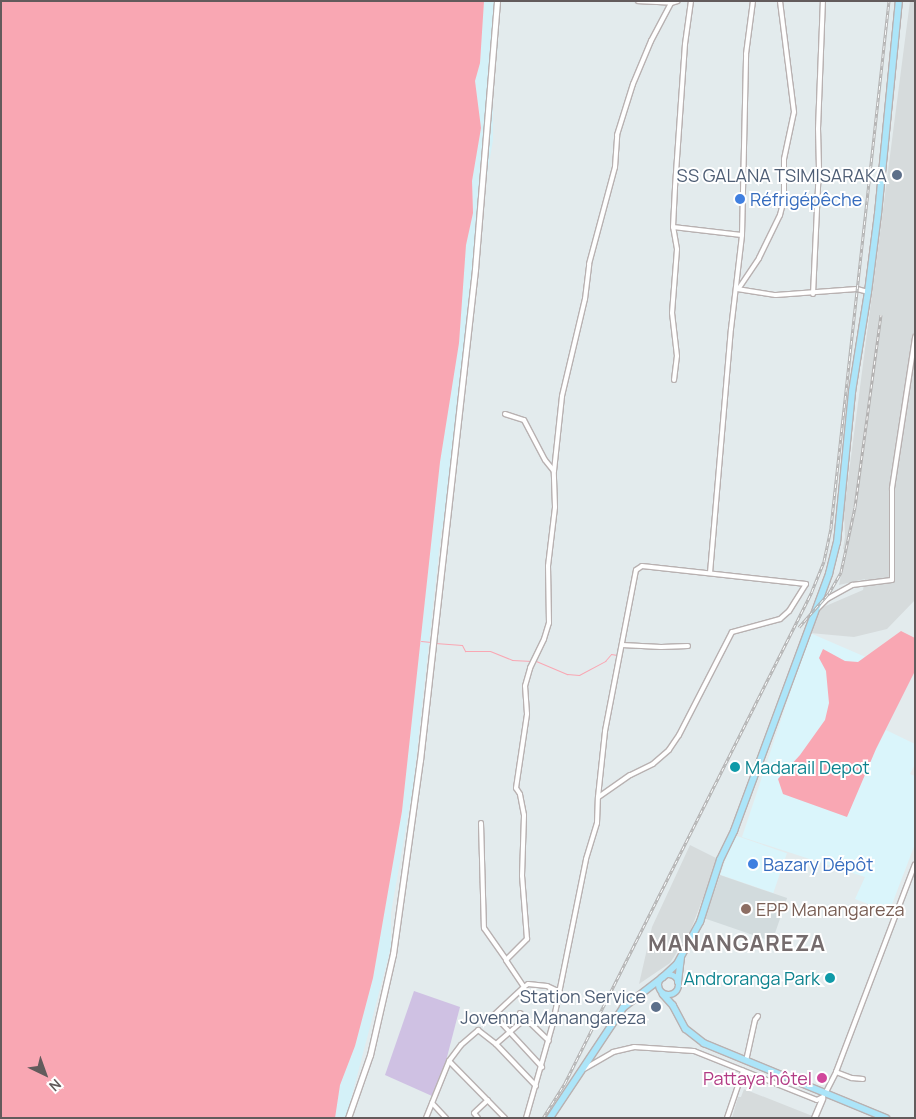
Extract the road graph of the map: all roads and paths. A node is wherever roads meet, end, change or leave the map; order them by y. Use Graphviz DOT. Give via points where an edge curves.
graph roads {
  1 [pos="497,1"];
  2 [pos="638,1"];
  3 [pos="678,1"];
  4 [pos="691,1"];
  5 [pos="753,1"];
  6 [pos="780,1"];
  7 [pos="823,1"];
  8 [pos="899,1"];
  9 [pos="671,3"];
  10 [pos="673,226"];
  11 [pos="742,235"];
  12 [pos="737,289"];
  13 [pos="868,292"];
  14 [pos="813,294"];
  15 [pos="915,337"];
  16 [pos="674,380"];
  17 [pos="505,414"];
  18 [pos="554,471"];
  19 [pos="710,573"];
  20 [pos="813,613"];
  21 [pos="622,645"];
  22 [pos="688,646"];
  23 [pos="598,797"];
  24 [pos="482,823"];
  25 [pos="915,864"];
  26 [pos="683,955"];
  27 [pos="506,960"];
  28 [pos="662,978"];
  29 [pos="524,986"];
  30 [pos="678,986"];
  31 [pos="560,992"];
  32 [pos="663,993"];
  33 [pos="635,997"];
  34 [pos="677,1011"];
  35 [pos="520,1013"];
  36 [pos="758,1016"];
  37 [pos="526,1018"];
  38 [pos="510,1032"];
  39 [pos="549,1041"];
  40 [pos="496,1044"];
  41 [pos="449,1061"];
  42 [pos="746,1062"];
  43 [pos="542,1067"];
  44 [pos="582,1070"];
  45 [pos="743,1071"];
  46 [pos="836,1072"];
  47 [pos="863,1079"];
  48 [pos="536,1086"];
  49 [pos="823,1097"];
  50 [pos="488,1100"];
  51 [pos="432,1103"];
  52 [pos="348,1118"];
  53 [pos="426,1118"];
  54 [pos="446,1118"];
  55 [pos="478,1118"];
  56 [pos="505,1118"];
  57 [pos="526,1118"];
  58 [pos="550,1118"];
  59 [pos="727,1118"];
  60 [pos="814,1118"];
  61 [pos="886,1118"];
  1 -- 52 [label="main road" via="475,269 420,760 393,954 370,1055"];
  2 -- 9 [label="street"];
  3 -- 9 [label="street"];
  4 -- 10 [label="street" via="682,71"];
  5 -- 11 [label="street" via="746,54"];
  6 -- 12 [label="street" via="794,112 784,159 784,199 780,215 759,258"];
  7 -- 14 [label="street"];
  8 -- 13 [label="main road"];
  9 -- 18 [label="street" via="632,84 617,136 615,167 591,256 562,396"];
  10 -- 11 [label="street"];
  10 -- 16 [label="street" via="677,249 672,313 677,356"];
  11 -- 12 [label="street"];
  12 -- 14 [label="street" via="776,295"];
  12 -- 19 [label="street"];
  13 -- 14 [label="street" via="857,289"];
  13 -- 20 [label="main road" via="852,392 837,543"];
  15 -- 20 [label="street" via="892,488 892,580 852,585 827,598"];
  17 -- 18 [label="street" via="524,420"];
  18 -- 27 [label="street" via="555,507 548,566 549,623 527,675 527,714 516,788 524,815 522,876 526,939"];
  19 -- 21 [label="street" via="642,566 636,570"];
  19 -- 23 [label="street" via="806,584 780,619 732,632 669,750 653,764"];
  20 -- 26 [label="main road" via="734,831 720,860 700,922"];
  21 -- 22 [label="street"];
  21 -- 23 [label="street" via="605,731"];
  23 -- 31 [label="street" via="597,823 586,860"];
  24 -- 27 [label="street" via="484,928"];
  25 -- 46 [label="street"];
  26 -- 28 [label="main road"];
  26 -- 30 [label="main road"];
  27 -- 29 [label="street"];
  28 -- 30 [label="main road" via="672,976"];
  28 -- 32 [label="main road" via="659,986"];
  28 -- 33 [label="main road"];
  29 -- 31 [label="street" via="547,986"];
  29 -- 38 [label="street" via="495,1013"];
  30 -- 32 [label="main road" via="673,994"];
  30 -- 34 [label="main road"];
  31 -- 39 [label="street"];
  32 -- 33 [label="main road" via="648,991"];
  32 -- 34 [label="main road"];
  33 -- 44 [label="main road" via="623,1008"];
  34 -- 42 [label="main road" via="682,1023 695,1037"];
  35 -- 37 [label="street"];
  36 -- 42 [label="street"];
  37 -- 38 [label="street"];
  37 -- 39 [label="street"];
  38 -- 40 [label="street"];
  38 -- 43 [label="street"];
  39 -- 43 [label="street"];
  40 -- 41 [label="street" via="478,1030"];
  40 -- 48 [label="street"];
  41 -- 50 [label="street"];
  41 -- 51 [label="street"];
  42 -- 49 [label="main road"];
  43 -- 48 [label="street"];
  44 -- 45 [label="street" via="613,1052 643,1046 694,1051"];
  44 -- 58 [label="main road"];
  45 -- 49 [label="street" via="817,1100"];
  45 -- 59 [label="street"];
  46 -- 47 [label="street"];
  46 -- 49 [label="street"];
  48 -- 57 [label="street"];
  49 -- 60 [label="street"];
  49 -- 61 [label="main road"];
  50 -- 55 [label="street" via="474,1113"];
  50 -- 56 [label="street"];
  51 -- 53 [label="street"];
  51 -- 54 [label="street"];
}
